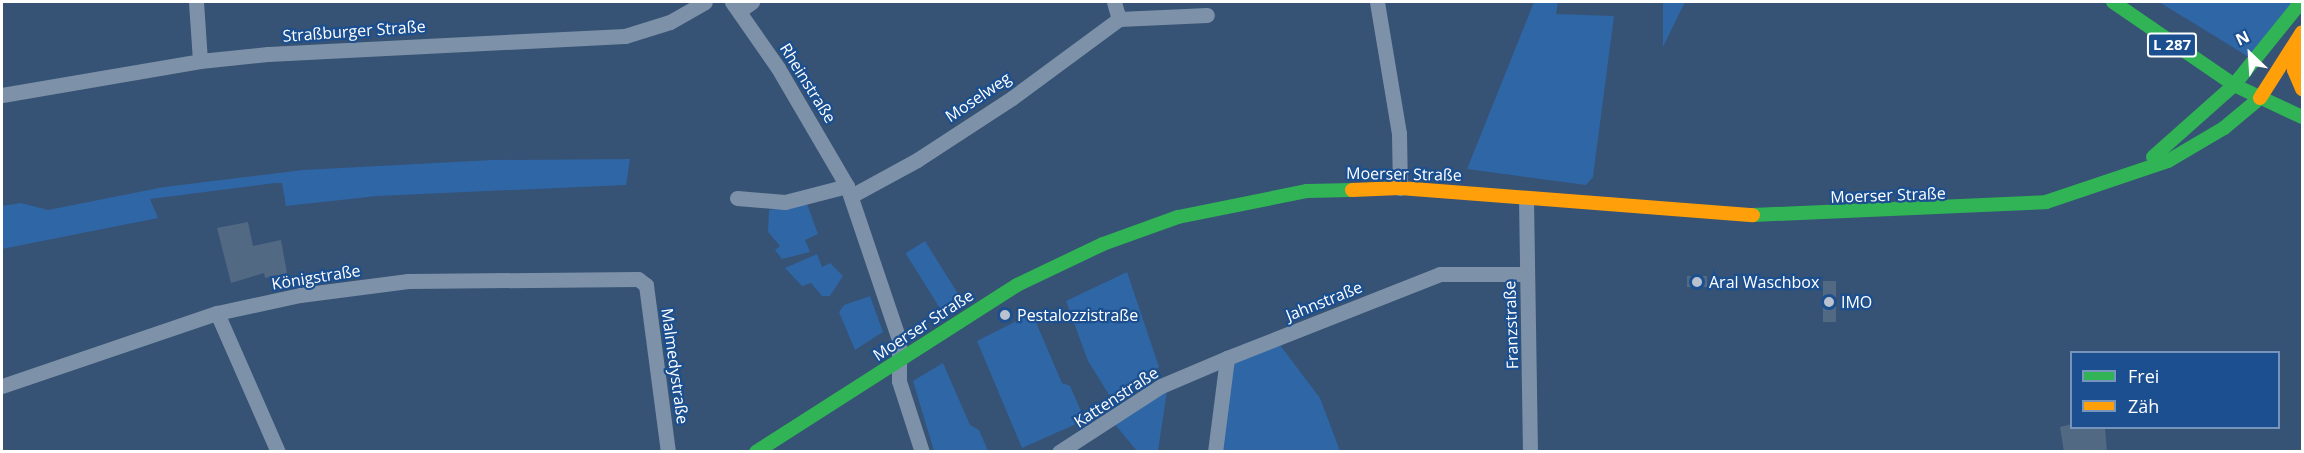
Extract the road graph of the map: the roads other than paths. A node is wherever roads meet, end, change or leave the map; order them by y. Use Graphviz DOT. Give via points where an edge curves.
graph roads {
  1 [pos="196,2"];
  2 [pos="705,2"];
  3 [pos="1114,2"];
  4 [pos="1377,2"];
  5 [pos="2113,2"];
  6 [pos="2301,2"];
  7 [pos="741,5"];
  8 [pos="1207,15"];
  9 [pos="1119,19"];
  10 [pos="2302,32"];
  11 [pos="2294,46"];
  12 [pos="200,61"];
  13 [pos="2234,85"];
  14 [pos="2302,89"];
  15 [pos="2,95"];
  16 [pos="2260,98"];
  17 [pos="2302,117"];
  18 [pos="2112,183"];
  19 [pos="1400,188"];
  20 [pos="849,191"];
  21 [pos="737,198"];
  22 [pos="1526,198"];
  23 [pos="1527,274"];
  24 [pos="646,285"];
  25 [pos="217,313"];
  26 [pos="1227,357"];
  27 [pos="901,358"];
  28 [pos="2,386"];
  29 [pos="278,452"];
  30 [pos="668,452"];
  31 [pos="756,452"];
  32 [pos="922,452"];
  33 [pos="1059,452"];
  34 [pos="1215,452"];
  35 [pos="1530,452"];
  1 -- 12 [label="street"];
  2 -- 12 [label="street, Straßburger Straße" via="670,22 625,36 397,45"];
  3 -- 9 [label="street"];
  4 -- 19 [label="street" via="1399,133"];
  5 -- 13 [label="main road, L 287"];
  6 -- 13 [label="main road, Moerser Straße"];
  7 -- 20 [label="street, Rheinstraße"];
  8 -- 9 [label="street"];
  9 -- 20 [label="street, Moselweg" via="1012,98 917,160"];
  10 -- 11 [label="main road"];
  11 -- 14 [label="main road" via="2294,70"];
  11 -- 16 [label="main road"];
  12 -- 15 [label="street, Straßburger Straße"];
  13 -- 16 [label="main road, L 287"];
  13 -- 18 [label="main road, Moerser Straße" via="2178,138"];
  16 -- 17 [label="main road, L 287"];
  16 -- 18 [label="main road, Moerser Straße" via="2189,150"];
  18 -- 22 [label="main road, Moerser Straße" via="2046,202 1742,216"];
  19 -- 22 [label="main road, Moerser Straße"];
  19 -- 27 [label="main road, Moerser Straße" via="1306,190 1178,217 1103,244 1017,285"];
  20 -- 21 [label="street" via="785,202"];
  20 -- 27 [label="street, Rheinstraße" via="894,320"];
  22 -- 23 [label="street, Franzstraße"];
  23 -- 26 [label="street, Jahnstraße" via="1440,274"];
  23 -- 35 [label="street, Franzstraße"];
  24 -- 25 [label="street, Königstraße" via="638,279 408,281 300,295"];
  24 -- 30 [label="street, Malmedystraße"];
  25 -- 28 [label="street, Königstraße"];
  25 -- 29 [label="street"];
  26 -- 33 [label="street, Kattenstraße" via="1161,386 1079,443"];
  26 -- 34 [label="street"];
  27 -- 31 [label="main road, Moerser Straße"];
  27 -- 32 [label="street" via="899,381"];
}
